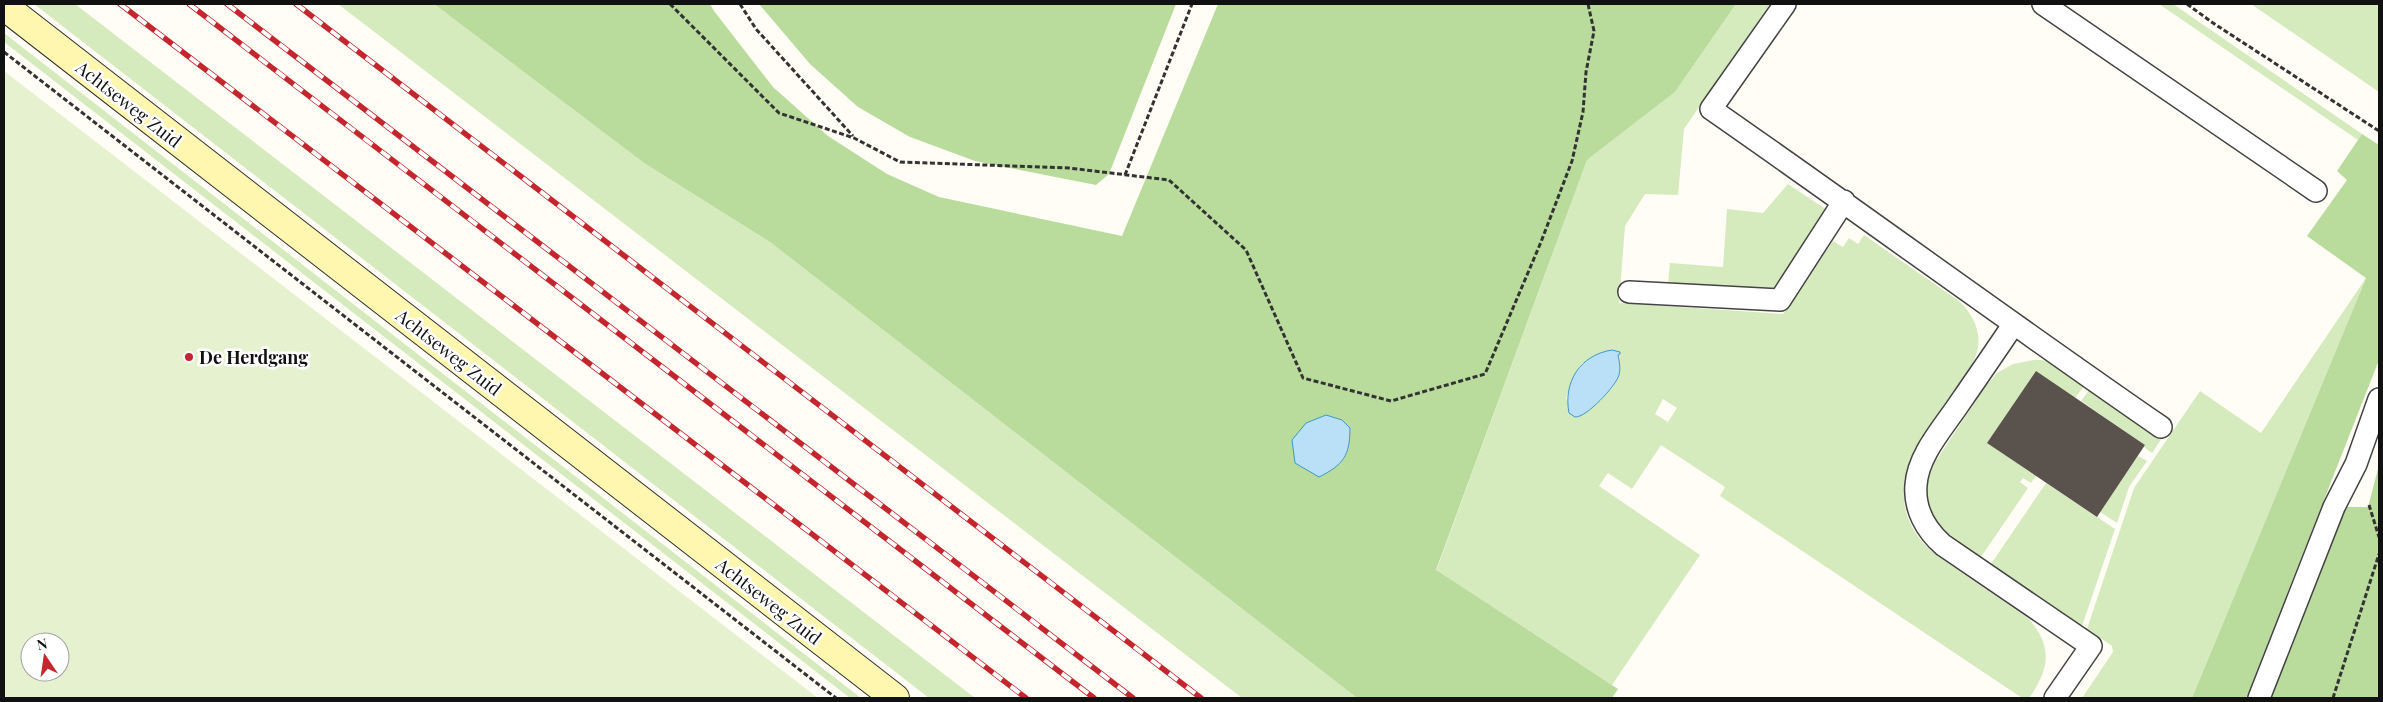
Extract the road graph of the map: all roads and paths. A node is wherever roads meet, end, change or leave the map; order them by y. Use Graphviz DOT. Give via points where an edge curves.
graph roads {
  1 [pos="670,4"];
  2 [pos="740,4"];
  3 [pos="1192,4"];
  4 [pos="1588,4"];
  5 [pos="1785,4"];
  6 [pos="2043,4"];
  7 [pos="2187,4"];
  8 [pos="4,6"];
  9 [pos="4,52"];
  10 [pos="2379,131"];
  11 [pos="854,138"];
  12 [pos="1125,175"];
  13 [pos="2316,191"];
  14 [pos="1844,201"];
  15 [pos="1629,292"];
  16 [pos="2013,325"];
  17 [pos="2379,399"];
  18 [pos="2161,427"];
  19 [pos="2379,554"];
  20 [pos="836,698"];
  21 [pos="895,698"];
  22 [pos="2055,698"];
  23 [pos="2259,698"];
  24 [pos="2332,698"];
  1 -- 11 [label="path" via="779,113"];
  2 -- 11 [label="path" via="756,29"];
  3 -- 12 [label="path"];
  4 -- 12 [label="path" via="1594,31 1586,72 1584,112 1572,161 1485,374 1391,401 1302,378 1246,250 1169,180"];
  5 -- 14 [label="lane" via="1711,109"];
  6 -- 13 [label="lane"];
  7 -- 10 [label="path"];
  8 -- 21 [label="street, Achtseweg Zuid"];
  9 -- 20 [label="path, Achtseweg Zuid"];
  11 -- 12 [label="path" via="900,162 1069,168"];
  14 -- 15 [label="lane" via="1780,300"];
  14 -- 16 [label="lane"];
  16 -- 18 [label="lane"];
  16 -- 22 [label="lane" via="1925,454 1916,483 1916,495 1918,510 1925,524 1943,545 2091,646"];
  17 -- 23 [label="lane" via="2356,464 2334,507"];
  19 -- 24 [label="path"];
}
